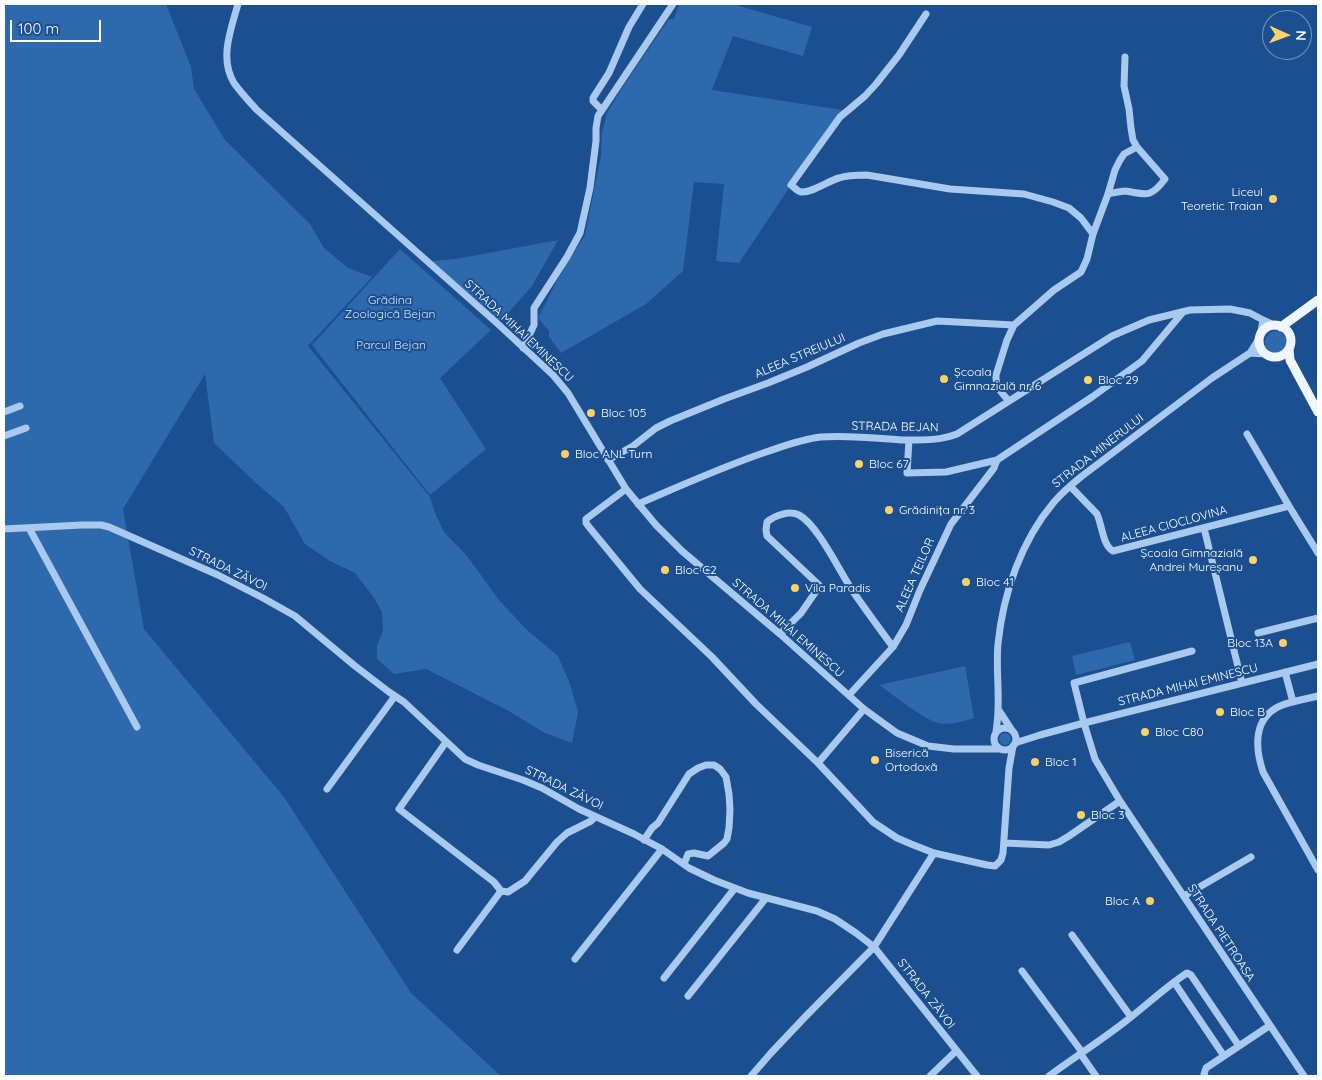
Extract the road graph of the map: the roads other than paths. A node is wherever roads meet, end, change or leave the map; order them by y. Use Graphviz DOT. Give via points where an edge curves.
graph roads {
  1 [pos="238,4"];
  2 [pos="643,4"];
  3 [pos="673,4"];
  4 [pos="926,14"];
  5 [pos="1125,57"];
  6 [pos="602,110"];
  7 [pos="1137,147"];
  8 [pos="1108,194"];
  9 [pos="1093,234"];
  10 [pos="1318,300"];
  11 [pos="1183,312"];
  12 [pos="1297,316"];
  13 [pos="1263,320"];
  14 [pos="1014,326"];
  15 [pos="1278,326"];
  16 [pos="1260,336"];
  17 [pos="1290,337"];
  18 [pos="523,348"];
  19 [pos="1289,349"];
  20 [pos="1250,353"];
  21 [pos="1266,354"];
  22 [pos="1277,357"];
  23 [pos="1290,360"];
  24 [pos="1009,402"];
  25 [pos="20,406"];
  26 [pos="4,412"];
  27 [pos="1318,412"];
  28 [pos="26,428"];
  29 [pos="1247,434"];
  30 [pos="4,436"];
  31 [pos="909,440"];
  32 [pos="608,460"];
  33 [pos="997,460"];
  34 [pos="1070,486"];
  35 [pos="626,489"];
  36 [pos="638,504"];
  37 [pos="1288,506"];
  38 [pos="29,528"];
  39 [pos="1204,528"];
  40 [pos="4,529"];
  41 [pos="1318,553"];
  42 [pos="1318,618"];
  43 [pos="1258,633"];
  44 [pos="780,634"];
  45 [pos="893,646"];
  46 [pos="1192,651"];
  47 [pos="1318,664"];
  48 [pos="1285,672"];
  49 [pos="1242,683"];
  50 [pos="849,695"];
  51 [pos="395,696"];
  52 [pos="1318,696"];
  53 [pos="1293,702"];
  54 [pos="864,709"];
  55 [pos="998,709"];
  56 [pos="1084,723"];
  57 [pos="137,727"];
  58 [pos="1012,730"];
  59 [pos="995,734"];
  60 [pos="1034,736"];
  61 [pos="446,742"];
  62 [pos="1014,744"];
  63 [pos="977,748"];
  64 [pos="1001,749"];
  65 [pos="818,764"];
  66 [pos="1009,768"];
  67 [pos="327,789"];
  68 [pos="1120,802"];
  69 [pos="595,817"];
  70 [pos="644,840"];
  71 [pos="1004,843"];
  72 [pos="662,850"];
  73 [pos="934,853"];
  74 [pos="1251,857"];
  75 [pos="684,864"];
  76 [pos="1318,870"];
  77 [pos="735,888"];
  78 [pos="501,891"];
  79 [pos="1184,896"];
  80 [pos="766,898"];
  81 [pos="1072,936"];
  82 [pos="874,947"];
  83 [pos="457,950"];
  84 [pos="575,959"];
  85 [pos="1022,971"];
  86 [pos="664,978"];
  87 [pos="1174,982"];
  88 [pos="688,996"];
  89 [pos="1132,1017"];
  90 [pos="1269,1026"];
  91 [pos="1239,1046"];
  92 [pos="956,1051"];
  93 [pos="1081,1052"];
  94 [pos="1224,1056"];
  95 [pos="751,1076"];
  96 [pos="930,1076"];
  97 [pos="977,1076"];
  98 [pos="1049,1076"];
  99 [pos="1096,1076"];
  100 [pos="1205,1076"];
  101 [pos="1304,1076"];
  1 -- 18 [label="street, STRADA MIHAI EMINESCU" via="228,39 228,68 245,97"];
  2 -- 6 [label="street" via="629,27 609,74 593,98"];
  3 -- 6 [label="street"];
  4 -- 9 [label="street" via="876,84 840,117 791,184 802,192 854,175 950,189 1024,194 1069,208"];
  5 -- 7 [label="street" via="1124,86"];
  6 -- 18 [label="street" via="598,116 590,188 580,233 534,308 534,326"];
  7 -- 8 [label="street" via="1120,160"];
  7 -- 8 [label="street" via="1165,179 1151,193 1123,191"];
  8 -- 9 [label="street"];
  9 -- 14 [label="street" via="1081,272 1054,290"];
  10 -- 12 [label="main road"];
  11 -- 13 [label="street, STRADA BEJAN" via="1230,309 1250,313"];
  11 -- 24 [label="street, STRADA BEJAN" via="1149,320 1112,336"];
  11 -- 33 [label="street, ALEEA TEILOR" via="1142,360"];
  12 -- 15 [label="main road"];
  12 -- 17 [label="main road"];
  13 -- 15 [label="street, STRADA BEJAN"];
  13 -- 16 [label="street"];
  14 -- 24 [label="street" via="996,381"];
  14 -- 32 [label="street, ALEEA STREIULUI" via="937,321 883,334 670,421"];
  15 -- 16 [label="main road" via="1268,328"];
  15 -- 17 [label="main road"];
  16 -- 20 [label="street"];
  16 -- 21 [label="main road" via="1260,345"];
  17 -- 19 [label="main road"];
  18 -- 32 [label="street, STRADA MIHAI EMINESCU" via="568,393"];
  19 -- 22 [label="main road"];
  19 -- 23 [label="main road"];
  20 -- 21 [label="street"];
  20 -- 34 [label="street, STRADA MINERULUI"];
  21 -- 22 [label="main road"];
  22 -- 23 [label="main road"];
  23 -- 27 [label="main road"];
  24 -- 31 [label="street, STRADA BEJAN" via="947,438"];
  25 -- 26 [label="street"];
  28 -- 30 [label="street"];
  29 -- 37 [label="street"];
  31 -- 33 [label="street, ALEEA TEILOR" via="908,473 946,472"];
  31 -- 36 [label="street, STRADA BEJAN" via="808,439 751,457"];
  32 -- 35 [label="street, STRADA MIHAI EMINESCU"];
  33 -- 45 [label="street, ALEEA TEILOR" via="951,524 906,625"];
  34 -- 39 [label="street, ALEEA CIOCLOVINA" via="1096,514 1108,547 1113,551"];
  34 -- 55 [label="street, STRADA MINERULUI" via="1045,514 1013,575 998,644"];
  35 -- 36 [label="street, STRADA MIHAI EMINESCU"];
  35 -- 65 [label="street" via="586,519 586,523 640,589 712,656"];
  36 -- 44 [label="street, STRADA MIHAI EMINESCU" via="682,551"];
  37 -- 39 [label="street, ALEEA CIOCLOVINA"];
  37 -- 41 [label="street"];
  38 -- 40 [label="street, STRADA ZĂVOI"];
  38 -- 51 [label="street, STRADA ZĂVOI" via="101,525 218,575 295,616"];
  38 -- 57 [label="street"];
  39 -- 49 [label="street"];
  42 -- 43 [label="street"];
  44 -- 45 [label="street" via="801,613 819,587 767,536 767,522 793,513 816,532 852,590"];
  44 -- 50 [label="street, STRADA MIHAI EMINESCU"];
  45 -- 50 [label="street, ALEEA TEILOR"];
  46 -- 56 [label="street, STRADA PIETROASA" via="1074,683"];
  47 -- 48 [label="street, STRADA MIHAI EMINESCU"];
  48 -- 49 [label="street, STRADA MIHAI EMINESCU"];
  48 -- 53 [label="street"];
  49 -- 56 [label="street, STRADA MIHAI EMINESCU"];
  50 -- 54 [label="street, STRADA MIHAI EMINESCU"];
  51 -- 61 [label="street, STRADA ZĂVOI"];
  51 -- 67 [label="street"];
  52 -- 53 [label="street"];
  53 -- 76 [label="street" via="1270,712 1265,718 1258,733 1257,746 1263,772"];
  54 -- 63 [label="street, STRADA MIHAI EMINESCU" via="888,728 915,742 941,748"];
  54 -- 65 [label="street"];
  55 -- 58 [label="street"];
  55 -- 59 [label="street, STRADA MINERULUI"];
  56 -- 60 [label="street, STRADA MIHAI EMINESCU"];
  56 -- 68 [label="street, STRADA PIETROASA" via="1095,758"];
  58 -- 59 [label="street" via="1001,728"];
  58 -- 60 [label="street, STRADA MIHAI EMINESCU"];
  58 -- 62 [label="street" via="1016,737"];
  59 -- 63 [label="street"];
  59 -- 64 [label="street, STRADA MINERULUI" via="995,744"];
  60 -- 62 [label="street, STRADA MIHAI EMINESCU"];
  61 -- 69 [label="street, STRADA ZĂVOI" via="465,759 523,780"];
  61 -- 78 [label="street" via="399,808 494,882"];
  62 -- 64 [label="street" via="1009,749"];
  62 -- 66 [label="street"];
  63 -- 64 [label="street, STRADA MIHAI EMINESCU"];
  64 -- 66 [label="street, STRADA MINERULUI"];
  65 -- 73 [label="street" via="873,822 898,838"];
  66 -- 71 [label="street"];
  68 -- 71 [label="street" via="1059,842 1050,845"];
  68 -- 79 [label="street, STRADA PIETROASA"];
  69 -- 70 [label="street, STRADA ZĂVOI"];
  69 -- 78 [label="street" via="557,842 525,881 508,892"];
  70 -- 72 [label="street, STRADA ZĂVOI"];
  70 -- 75 [label="street" via="689,774 706,765 717,767 724,774 729,794 727,839 708,856 688,854"];
  71 -- 73 [label="street" via="1001,860 995,866"];
  72 -- 75 [label="street, STRADA ZĂVOI"];
  72 -- 84 [label="street"];
  73 -- 82 [label="street"];
  74 -- 79 [label="street"];
  75 -- 77 [label="street, STRADA ZĂVOI"];
  77 -- 80 [label="street, STRADA ZĂVOI"];
  77 -- 86 [label="street"];
  78 -- 83 [label="street"];
  79 -- 90 [label="street, STRADA PIETROASA"];
  80 -- 82 [label="street, STRADA ZĂVOI" via="826,915"];
  80 -- 88 [label="street"];
  81 -- 89 [label="street"];
  82 -- 92 [label="street, STRADA ZĂVOI"];
  82 -- 95 [label="street"];
  85 -- 93 [label="street"];
  87 -- 89 [label="street"];
  87 -- 91 [label="street" via="1186,974 1191,976"];
  87 -- 94 [label="street"];
  89 -- 93 [label="street"];
  90 -- 91 [label="street"];
  90 -- 101 [label="street, STRADA PIETROASA"];
  91 -- 94 [label="street"];
  92 -- 96 [label="street"];
  92 -- 97 [label="street, STRADA ZĂVOI"];
  93 -- 98 [label="street"];
  93 -- 99 [label="street"];
  94 -- 100 [label="street" via="1206,1068"];
}
